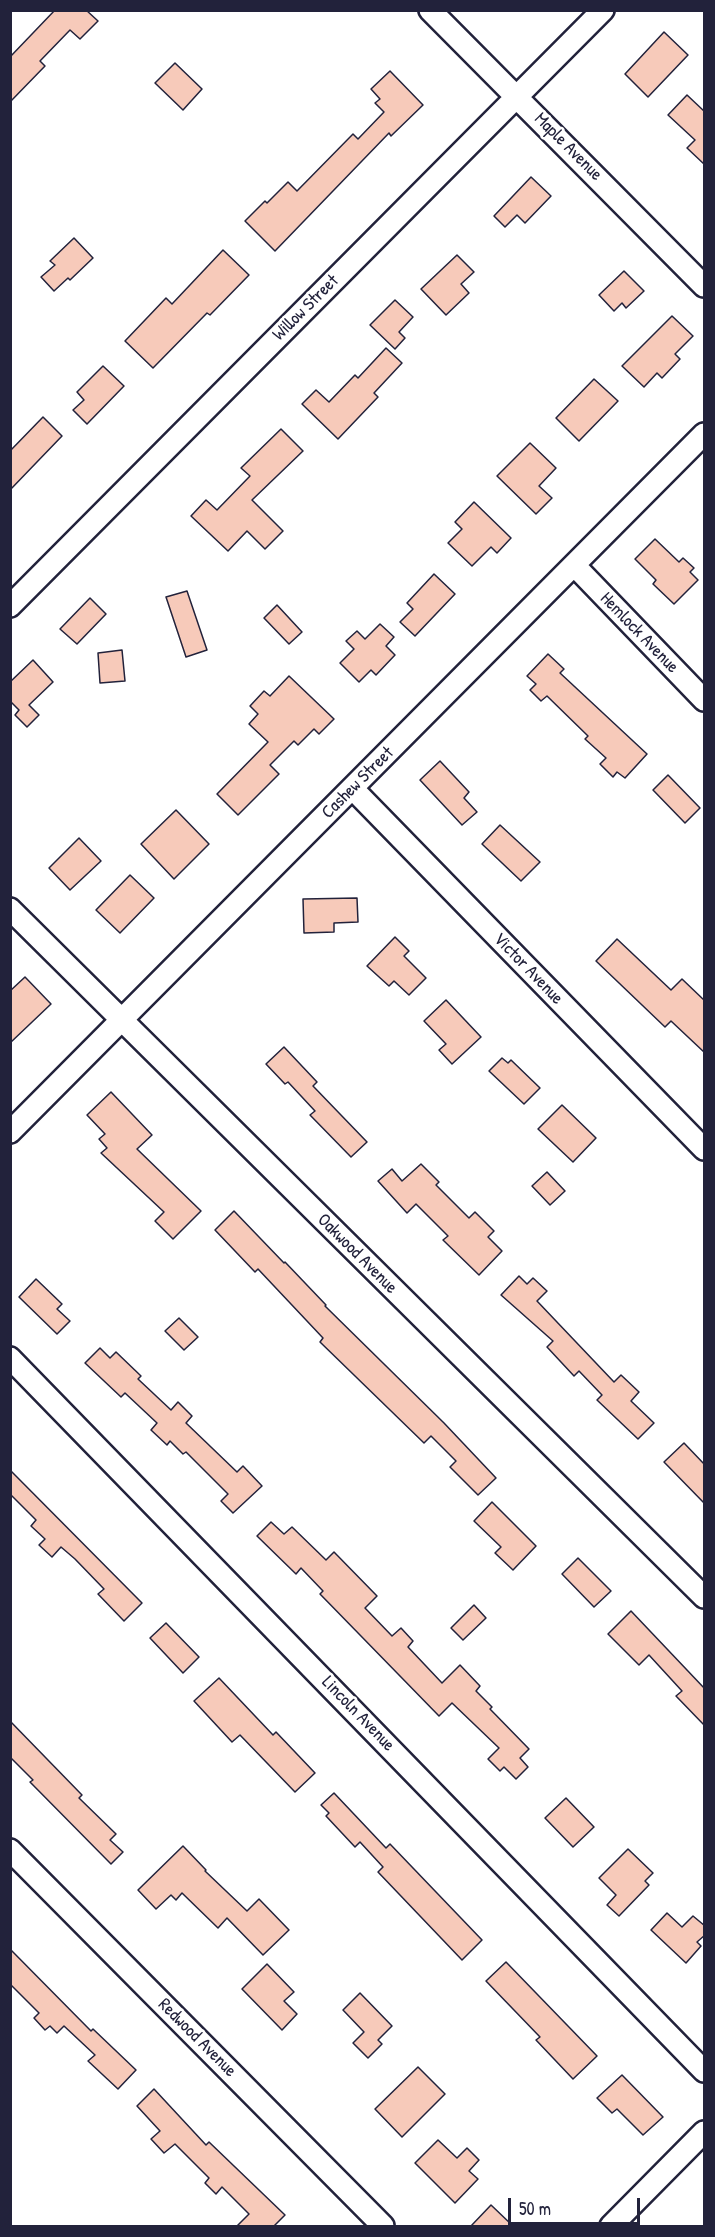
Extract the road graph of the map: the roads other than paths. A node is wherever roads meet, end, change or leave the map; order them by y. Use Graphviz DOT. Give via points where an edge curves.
graph roads {
  1 [pos="430,10"];
  2 [pos="603,10"];
  3 [pos="517,96"];
  4 [pos="705,286"];
  5 [pos="705,434"];
  6 [pos="574,566"];
  7 [pos="10,606"];
  8 [pos="705,700"];
  9 [pos="352,788"];
  10 [pos="10,909"];
  11 [pos="121,1021"];
  12 [pos="10,1132"];
  13 [pos="705,1149"];
  14 [pos="10,1358"];
  15 [pos="705,1597"];
  16 [pos="10,1850"];
  17 [pos="705,2071"];
  18 [pos="705,2132"];
  19 [pos="383,2226"];
  20 [pos="611,2226"];
  1 -- 3 [label="street, Maple Avenue"];
  2 -- 3 [label="street, Willow Street"];
  3 -- 4 [label="street, Maple Avenue"];
  3 -- 7 [label="street, Willow Street"];
  5 -- 6 [label="street, Cashew Street"];
  6 -- 8 [label="street, Hemlock Avenue"];
  6 -- 9 [label="street, Cashew Street"];
  9 -- 11 [label="street, Cashew Street"];
  9 -- 13 [label="street, Victor Avenue"];
  10 -- 11 [label="street, Oakwood Avenue"];
  11 -- 12 [label="street, Cashew Street"];
  11 -- 15 [label="street, Oakwood Avenue"];
  14 -- 17 [label="street, Lincoln Avenue"];
  16 -- 19 [label="street, Redwood Avenue"];
  18 -- 20 [label="street"];
}
